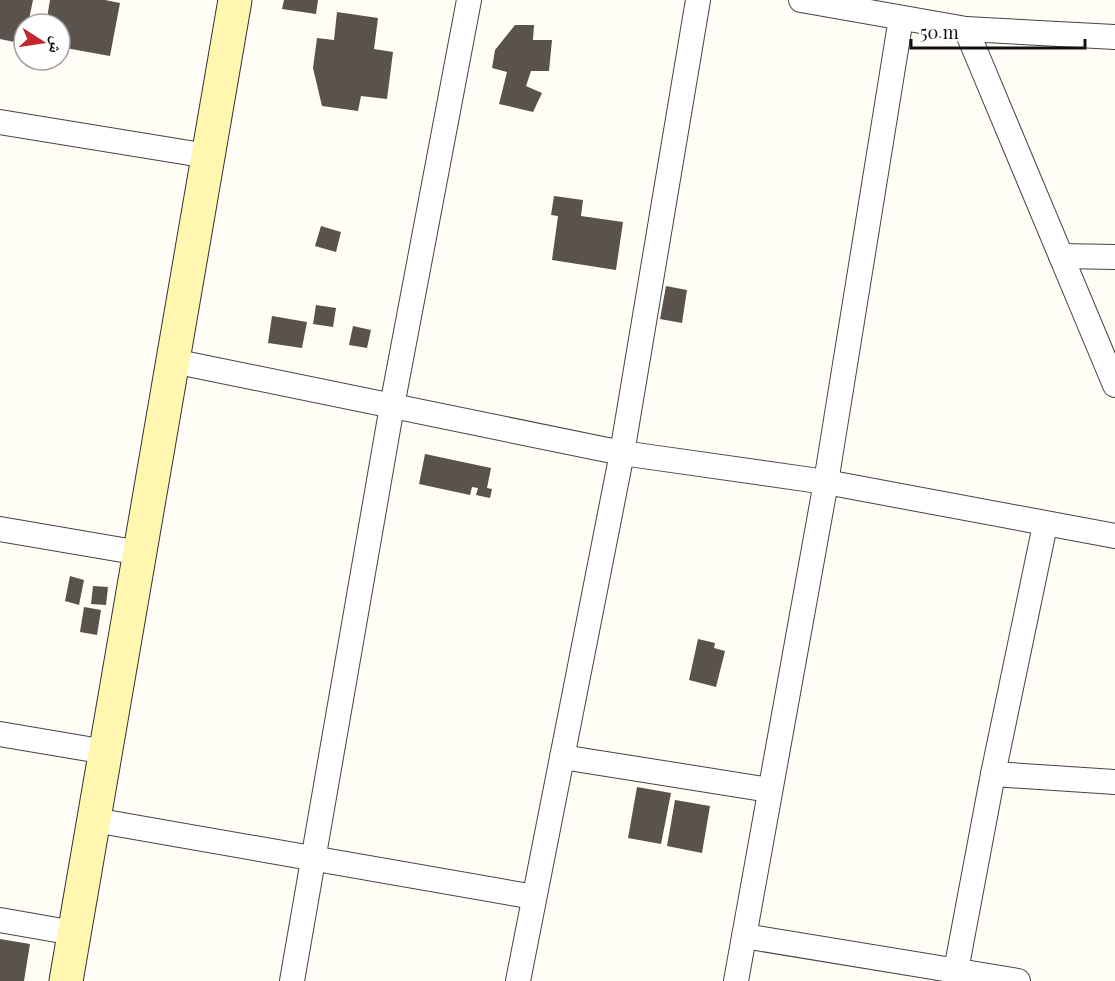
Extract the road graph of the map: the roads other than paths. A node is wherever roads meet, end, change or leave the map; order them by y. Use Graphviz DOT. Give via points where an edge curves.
graph roads {
  1 [pos="235,0"];
  2 [pos="469,0"];
  3 [pos="698,0"];
  4 [pos="801,0"];
  5 [pos="901,18"];
  6 [pos="966,29"];
  7 [pos="1115,37"];
  8 [pos="0,122"];
  9 [pos="208,156"];
  10 [pos="1061,256"];
  11 [pos="1115,257"];
  12 [pos="173,361"];
  13 [pos="1115,385"];
  14 [pos="392,406"];
  15 [pos="622,453"];
  16 [pos="826,482"];
  17 [pos="1046,525"];
  18 [pos="0,529"];
  19 [pos="1115,536"];
  20 [pos="140,553"];
  21 [pos="0,734"];
  22 [pos="106,752"];
  23 [pos="562,757"];
  24 [pos="993,774"];
  25 [pos="1115,782"];
  26 [pos="771,790"];
  27 [pos="94,820"];
  28 [pos="313,856"];
  29 [pos="534,897"];
  30 [pos="0,920"];
  31 [pos="74,933"];
  32 [pos="744,936"];
  33 [pos="955,977"];
  34 [pos="66,981"];
  35 [pos="292,981"];
  36 [pos="518,981"];
  37 [pos="736,981"];
  38 [pos="1018,981"];
  1 -- 9 [label="street"];
  2 -- 14 [label="street"];
  3 -- 15 [label="street"];
  4 -- 5 [label="street"];
  5 -- 6 [label="street"];
  5 -- 16 [label="street"];
  6 -- 7 [label="street"];
  6 -- 10 [label="street"];
  8 -- 9 [label="street"];
  9 -- 12 [label="street"];
  10 -- 11 [label="street"];
  10 -- 13 [label="street"];
  12 -- 14 [label="street"];
  12 -- 20 [label="street"];
  14 -- 15 [label="street"];
  14 -- 28 [label="street"];
  15 -- 16 [label="street"];
  15 -- 23 [label="street"];
  16 -- 17 [label="street"];
  16 -- 26 [label="street"];
  17 -- 19 [label="street"];
  17 -- 24 [label="street"];
  18 -- 20 [label="street"];
  20 -- 22 [label="street"];
  21 -- 22 [label="street"];
  22 -- 27 [label="street"];
  23 -- 26 [label="street"];
  23 -- 29 [label="street"];
  24 -- 25 [label="street"];
  24 -- 33 [label="street"];
  26 -- 32 [label="street"];
  27 -- 28 [label="street"];
  27 -- 31 [label="street"];
  28 -- 29 [label="street"];
  28 -- 35 [label="street"];
  29 -- 36 [label="street"];
  30 -- 31 [label="street"];
  31 -- 34 [label="street"];
  32 -- 33 [label="street"];
  32 -- 37 [label="street"];
  33 -- 38 [label="street"];
}
